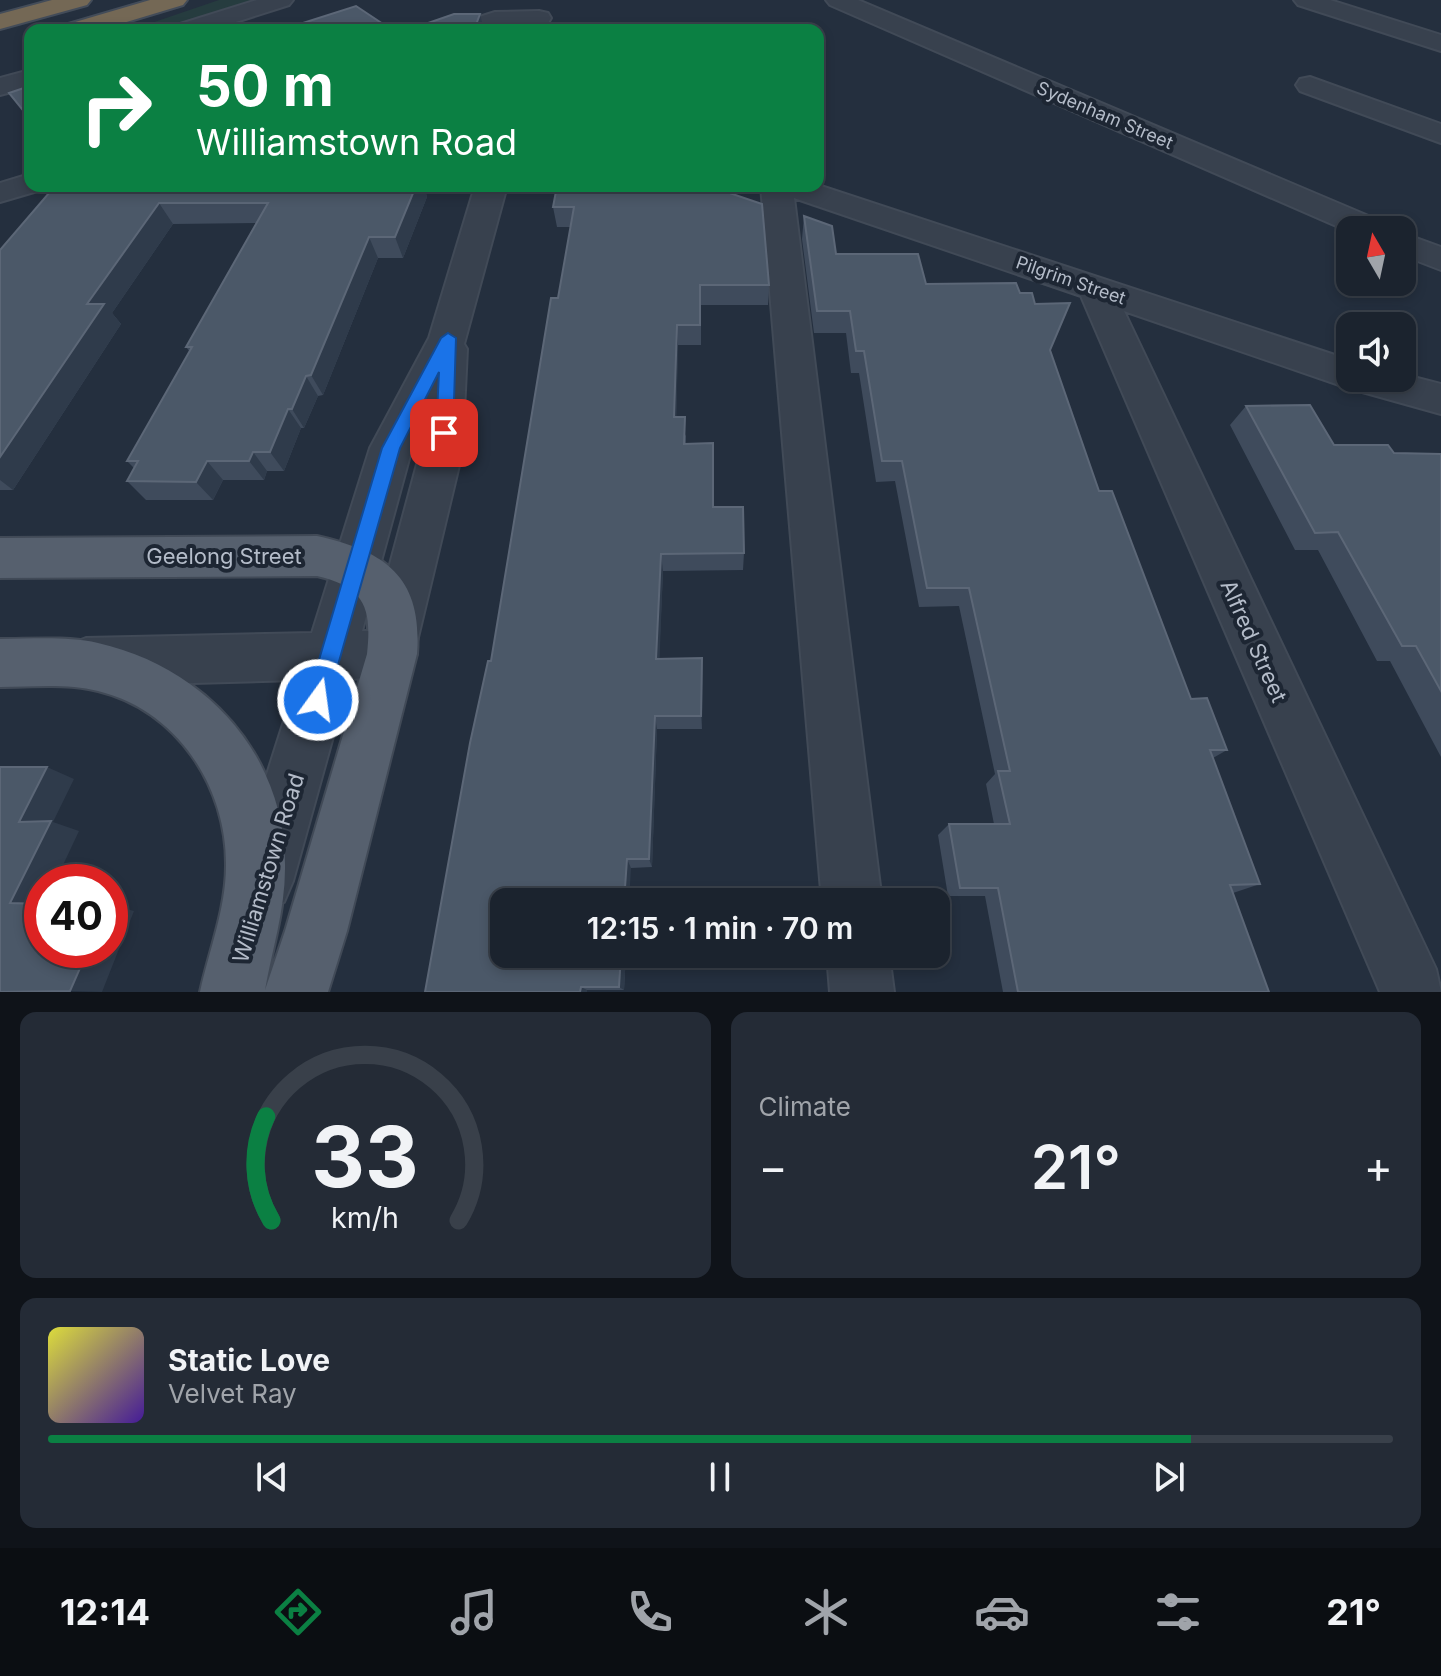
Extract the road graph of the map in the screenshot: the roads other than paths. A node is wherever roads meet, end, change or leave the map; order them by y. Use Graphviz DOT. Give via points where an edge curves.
graph roads {
  1 [pos="79,0"];
  2 [pos="175,0"];
  3 [pos="281,0"];
  4 [pos="838,0"];
  5 [pos="1306,0"];
  6 [pos="540,16"];
  7 [pos="0,22"];
  8 [pos="94,24"];
  9 [pos="205,24"];
  10 [pos="480,24"];
  11 [pos="1441,43"];
  12 [pos="24,80"];
  13 [pos="1310,85"];
  14 [pos="0,87"];
  15 [pos="1441,134"];
  16 [pos="489,192"];
  17 [pos="778,192"];
  18 [pos="809,192"];
  19 [pos="1340,216"];
  20 [pos="1416,249"];
  21 [pos="1441,259"];
  22 [pos="1096,289"];
  23 [pos="448,338"];
  24 [pos="1336,369"];
  25 [pos="1415,392"];
  26 [pos="1441,399"];
  27 [pos="0,558"];
  28 [pos="354,567"];
  29 [pos="393,648"];
  30 [pos="329,656"];
  31 [pos="19,663"];
  32 [pos="851,888"];
  33 [pos="238,967"];
  34 [pos="859,968"];
  35 [pos="296,992"];
  36 [pos="862,992"];
  37 [pos="1413,992"];
  1 -- 7 [label="highway"];
  2 -- 8 [label="highway"];
  3 -- 9 [label="street"];
  4 -- 19 [label="street, Sydenham Street"];
  5 -- 11 [label="street"];
  6 -- 10 [label="street"];
  12 -- 14 [label="street"];
  13 -- 15 [label="street"];
  16 -- 23 [label="street, Williamstown Road"];
  17 -- 32 [label="street"];
  18 -- 22 [label="street, Pilgrim Street"];
  20 -- 21 [label="street"];
  22 -- 24 [label="street, Pilgrim Street"];
  22 -- 37 [label="street, Alfred Street"];
  23 -- 28 [label="street, Williamstown Road" via="391,448"];
  23 -- 29 [label="street, Williamstown Road" via="441,453"];
  25 -- 26 [label="street"];
  27 -- 28 [label="main road, Geelong Street" via="264,554 317,556"];
  28 -- 29 [label="main road, Geelong Street" via="386,592 395,615"];
  28 -- 30 [label="street, Williamstown Road"];
  29 -- 30 [label="street"];
  29 -- 35 [label="main road, Williamstown Road"];
  30 -- 31 [label="street"];
  30 -- 33 [label="street, Williamstown Road"];
  31 -- 33 [label="main road" via="96,667 133,679 188,712 218,742 239,778 253,826 256,867"];
  34 -- 36 [label="street"];
}
